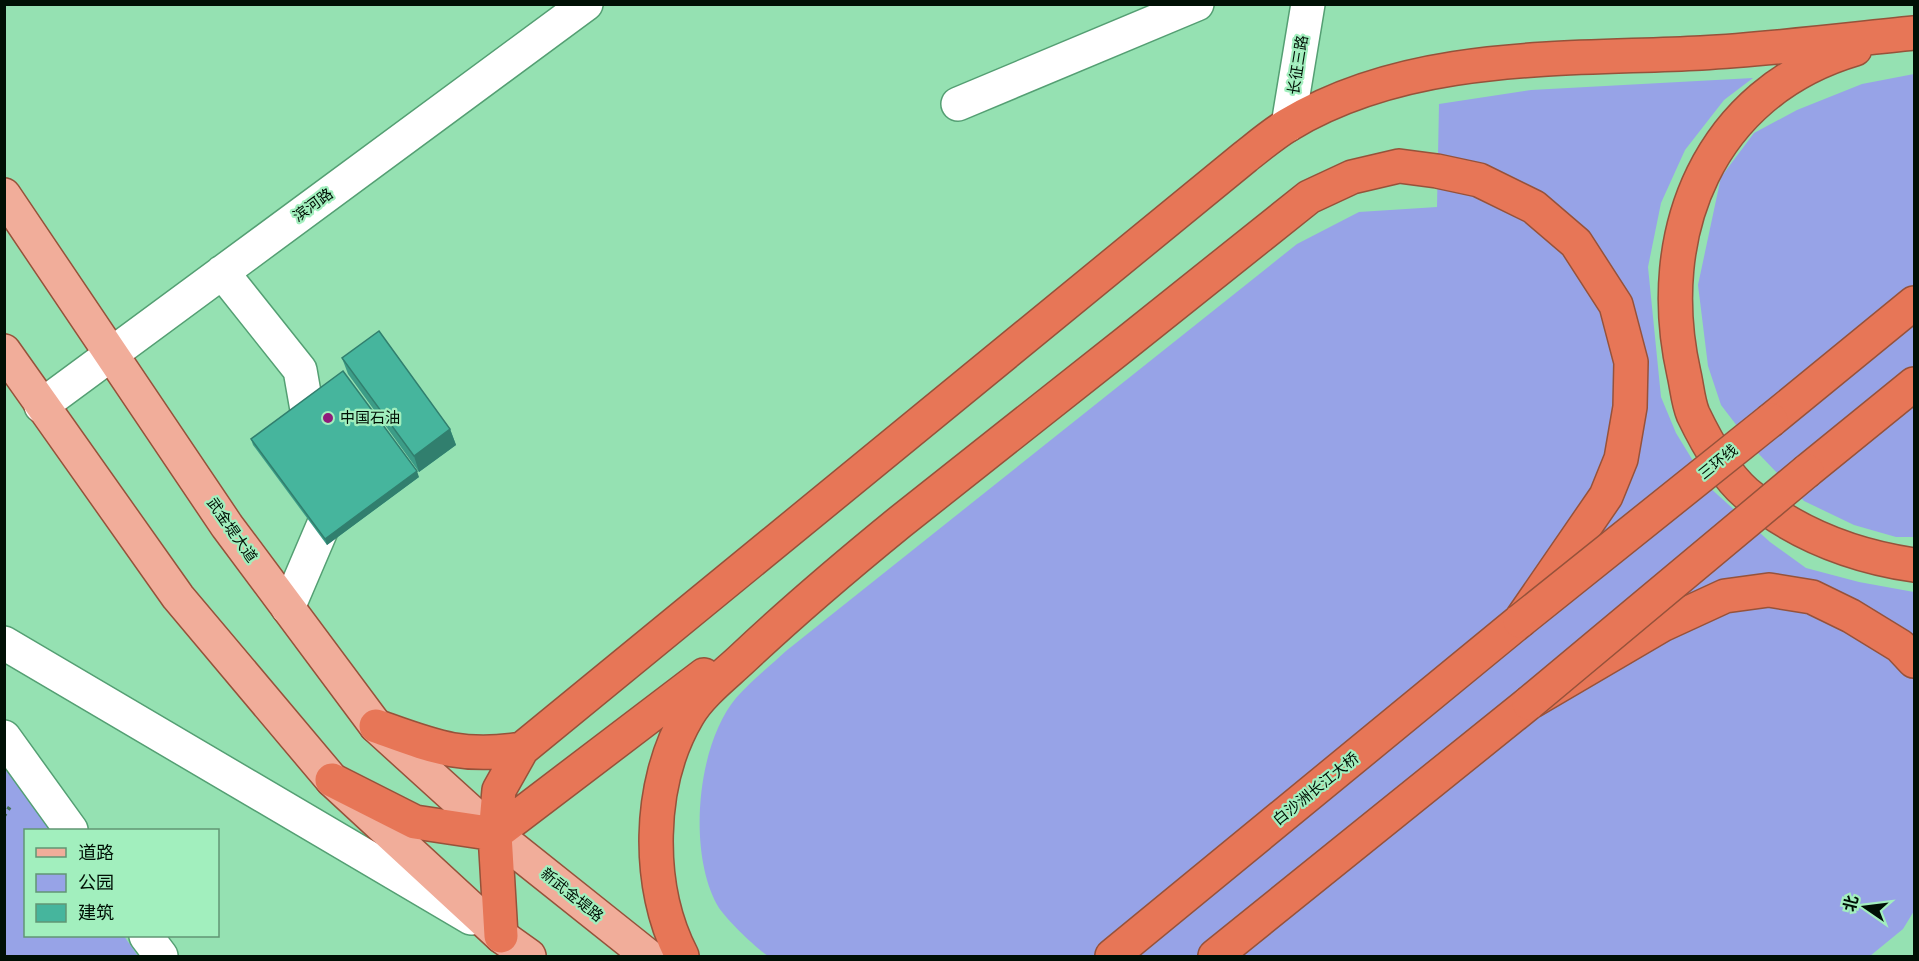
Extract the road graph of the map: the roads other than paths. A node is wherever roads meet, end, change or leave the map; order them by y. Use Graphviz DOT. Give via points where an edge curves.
graph roads {
  1 [pos="586,4"];
  2 [pos="1197,4"];
  3 [pos="1308,4"];
  4 [pos="1911,33"];
  5 [pos="958,104"];
  6 [pos="1288,124"];
  7 [pos="4,195"];
  8 [pos="222,272"];
  9 [pos="1914,303"];
  10 [pos="4,351"];
  11 [pos="112,352"];
  12 [pos="1914,384"];
  13 [pos="41,406"];
  14 [pos="1914,565"];
  15 [pos="811,594"];
  16 [pos="288,608"];
  17 [pos="1520,621"];
  18 [pos="4,643"];
  19 [pos="1914,661"];
  20 [pos="1529,704"];
  21 [pos="376,726"];
  22 [pos="4,737"];
  23 [pos="522,749"];
  24 [pos="332,780"];
  25 [pos="70,829"];
  26 [pos="495,834"];
  27 [pos="501,936"];
  28 [pos="147,937"];
  29 [pos="161,957"];
  30 [pos="529,957"];
  31 [pos="648,957"];
  32 [pos="682,957"];
  33 [pos="1112,957"];
  34 [pos="1215,957"];
  1 -- 8 [label="street, 滨河路"];
  2 -- 5 [label="street"];
  3 -- 6 [label="street, 长征三路"];
  4 -- 6 [label="highway" via="1750,50 1488,64 1378,86"];
  4 -- 14 [label="highway" via="1840,54 1774,86 1731,129 1703,174 1681,229 1676,281 1678,346 1692,412 1721,462 1745,492 1792,524 1833,545 1879,560"];
  6 -- 23 [label="highway"];
  7 -- 11 [label="main road, 武金堤大道"];
  8 -- 11 [label="street, 滨河路"];
  8 -- 16 [label="street" via="300,370 326,519"];
  9 -- 17 [label="highway, 三环线, bridge"];
  10 -- 13 [label="main road"];
  11 -- 13 [label="street, 滨河路"];
  11 -- 16 [label="main road, 武金堤大道" via="227,525"];
  12 -- 20 [label="highway, bridge"];
  13 -- 24 [label="main road" via="178,597"];
  15 -- 17 [label="highway, bridge" via="1309,197 1352,177 1399,166 1479,180 1534,207 1576,243 1616,305 1631,362 1630,407 1621,459 1606,496"];
  15 -- 26 [label="highway"];
  15 -- 32 [label="highway" via="723,676 689,714 673,746 656,832 660,894"];
  16 -- 21 [label="main road, 武金堤大道"];
  17 -- 33 [label="highway, 白沙洲长江大桥"];
  18 -- 27 [label="street"];
  19 -- 20 [label="highway, bridge" via="1900,646 1851,616 1812,597 1769,590 1725,596 1662,626"];
  20 -- 34 [label="highway"];
  21 -- 23 [label="highway" via="445,751 493,754"];
  21 -- 26 [label="main road, 武金堤大道"];
  22 -- 25 [label="street"];
  23 -- 26 [label="highway" via="499,790"];
  24 -- 26 [label="highway" via="415,822"];
  24 -- 27 [label="main road"];
  26 -- 27 [label="highway"];
  26 -- 31 [label="main road, 新武金堤路"];
  27 -- 30 [label="main road"];
  28 -- 29 [label="street"];
}
